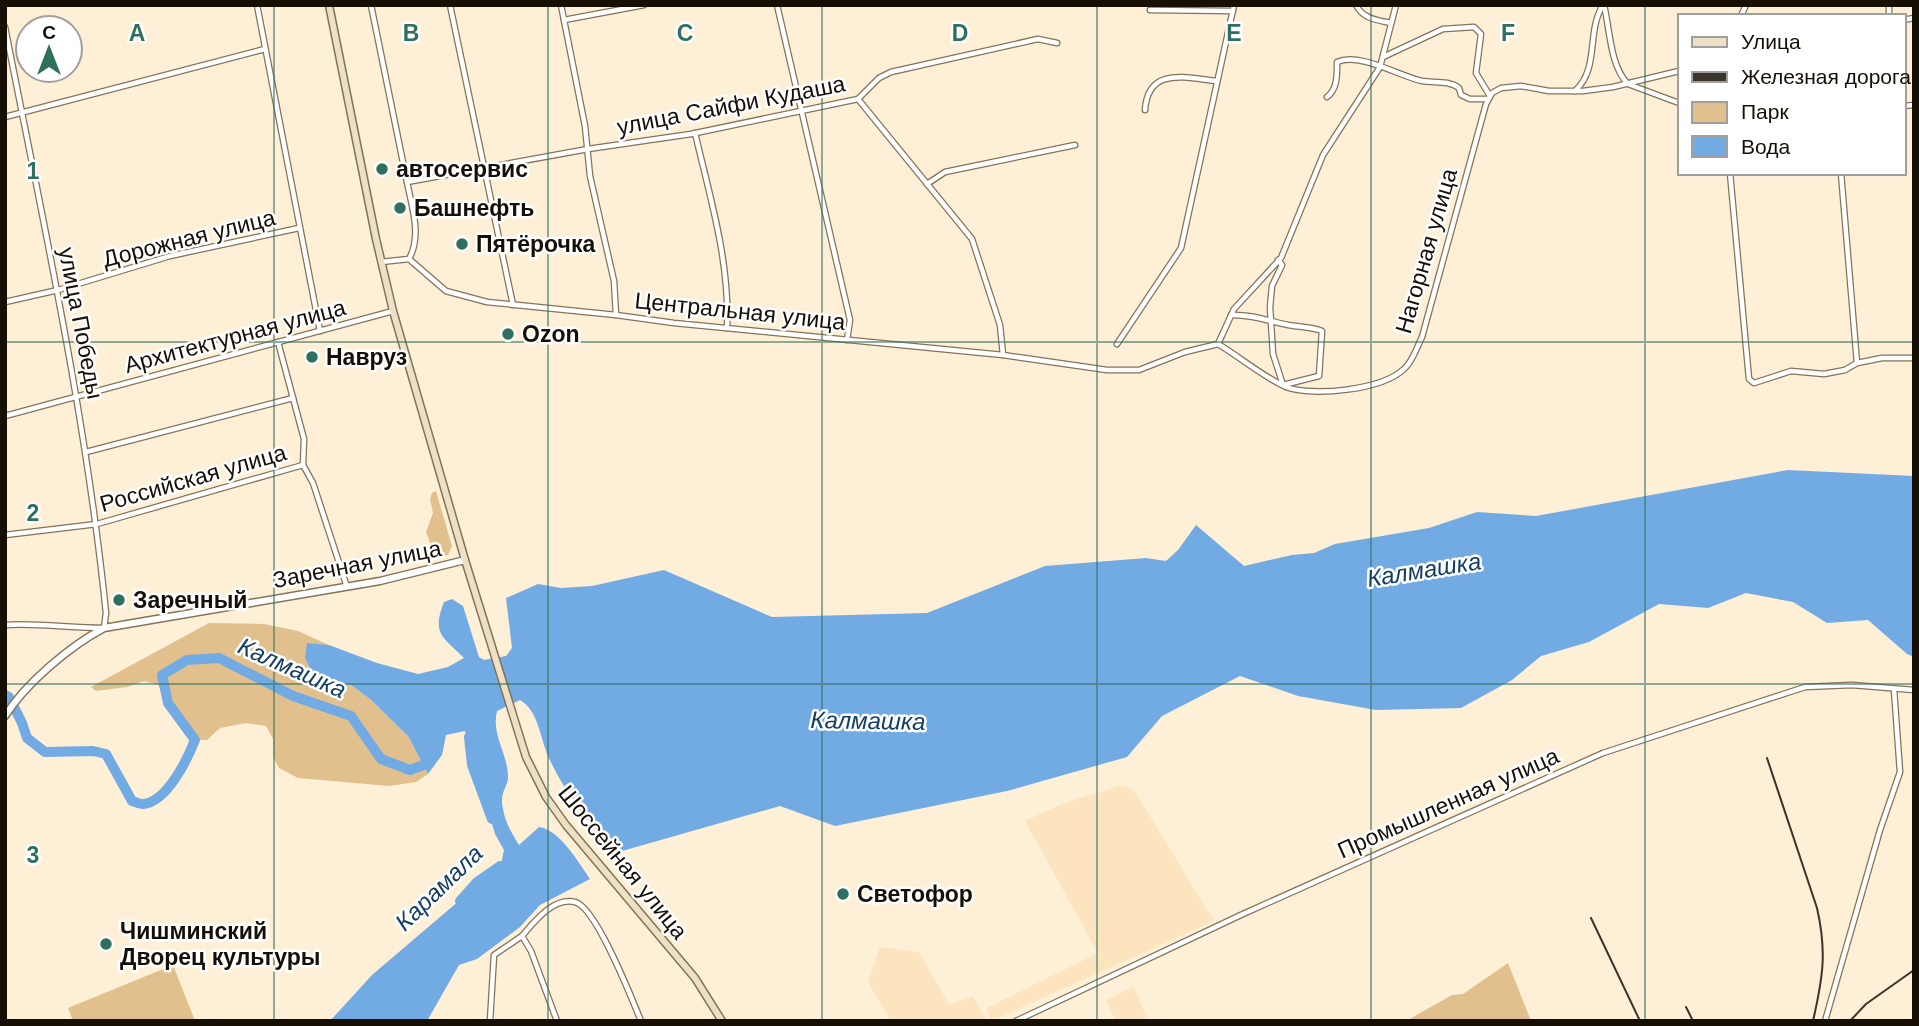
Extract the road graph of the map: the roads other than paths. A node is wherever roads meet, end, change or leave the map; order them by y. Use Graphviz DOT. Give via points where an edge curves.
graph roads {
  1 [pos="257,5"];
  2 [pos="329,5"];
  3 [pos="371,5"];
  4 [pos="450,5"];
  5 [pos="561,5"];
  6 [pos="644,5"];
  7 [pos="777,5"];
  8 [pos="1356,5"];
  9 [pos="1396,5"];
  10 [pos="1604,5"];
  11 [pos="1234,8"];
  12 [pos="1150,10"];
  13 [pos="564,20"];
  14 [pos="1391,23"];
  15 [pos="5,27"];
  16 [pos="1057,43"];
  17 [pos="265,49"];
  18 [pos="1383,57"];
  19 [pos="1380,67"];
  20 [pos="1678,71"];
  21 [pos="1217,81"];
  22 [pos="1628,84"];
  23 [pos="1575,92"];
  24 [pos="1328,97"];
  25 [pos="858,99"];
  26 [pos="1488,100"];
  27 [pos="1678,103"];
  28 [pos="802,110"];
  29 [pos="1145,110"];
  30 [pos="22,113"];
  31 [pos="5,117"];
  32 [pos="695,133"];
  33 [pos="1075,145"];
  34 [pos="588,149"];
  35 [pos="484,168"];
  36 [pos="1730,175"];
  37 [pos="1841,175"];
  38 [pos="407,182"];
  39 [pos="927,184"];
  40 [pos="299,228"];
  41 [pos="409,259"];
  42 [pos="1278,260"];
  43 [pos="381,262"];
  44 [pos="58,290"];
  45 [pos="5,302"];
  46 [pos="513,305"];
  47 [pos="393,311"];
  48 [pos="616,315"];
  49 [pos="1231,315"];
  50 [pos="1272,321"];
  51 [pos="726,328"];
  52 [pos="320,331"];
  53 [pos="847,340"];
  54 [pos="278,342"];
  55 [pos="1117,344"];
  56 [pos="1218,344"];
  57 [pos="1003,355"];
  58 [pos="1914,358"];
  59 [pos="1857,363"];
  60 [pos="1283,385"];
  61 [pos="78,397"];
  62 [pos="293,398"];
  63 [pos="5,416"];
  64 [pos="86,452"];
  65 [pos="303,465"];
  66 [pos="97,524"];
  67 [pos="5,535"];
  68 [pos="465,560"];
  69 [pos="346,587"];
  70 [pos="5,625"];
  71 [pos="104,628"];
  72 [pos="1894,689"];
  73 [pos="1914,690"];
  74 [pos="5,716"];
  75 [pos="522,936"];
  76 [pos="490,1021"];
  77 [pos="557,1021"];
  78 [pos="641,1021"];
  79 [pos="723,1021"];
  80 [pos="1016,1021"];
  81 [pos="1825,1021"];
  1 -- 17 [label="street"];
  2 -- 43 [label="main road, Шоссейная улица"];
  3 -- 38 [label="street"];
  4 -- 35 [label="street"];
  5 -- 13 [label="street"];
  6 -- 13 [label="street"];
  7 -- 28 [label="street"];
  8 -- 14 [label="street" via="1370,19"];
  9 -- 14 [label="street"];
  10 -- 22 [label="street" via="1616,62"];
  10 -- 23 [label="street" via="1594,33 1590,72"];
  11 -- 12 [label="street"];
  11 -- 21 [label="street"];
  13 -- 34 [label="street"];
  14 -- 18 [label="street"];
  15 -- 30 [label="street, улица Победы"];
  16 -- 25 [label="street, улица Сайфи Кудаша" via="1038,39 891,72"];
  17 -- 30 [label="street"];
  17 -- 40 [label="street"];
  18 -- 19 [label="street"];
  18 -- 26 [label="street" via="1443,29 1474,27 1481,34 1476,73"];
  19 -- 24 [label="street" via="1340,60"];
  19 -- 26 [label="street" via="1420,81 1453,83 1461,95"];
  19 -- 42 [label="street" via="1323,155"];
  20 -- 22 [label="street"];
  21 -- 29 [label="street" via="1161,79 1148,93"];
  21 -- 55 [label="street" via="1181,248"];
  22 -- 23 [label="street"];
  22 -- 27 [label="street"];
  23 -- 26 [label="street" via="1511,86"];
  25 -- 28 [label="street, улица Сайфи Кудаша"];
  25 -- 39 [label="street"];
  26 -- 60 [label="street, Нагорная улица" via="1422,337 1406,368 1381,384 1363,387 1302,392"];
  28 -- 32 [label="street, улица Сайфи Кудаша"];
  28 -- 53 [label="street" via="850,320"];
  30 -- 31 [label="street"];
  30 -- 44 [label="street, улица Победы"];
  32 -- 34 [label="street, улица Сайфи Кудаша"];
  32 -- 51 [label="street" via="722,252"];
  33 -- 39 [label="street" via="946,172"];
  34 -- 35 [label="street, улица Сайфи Кудаша"];
  34 -- 48 [label="street" via="614,281"];
  35 -- 38 [label="street, улица Сайфи Кудаша"];
  35 -- 46 [label="street"];
  36 -- 59 [label="street" via="1749,379 1754,383 1791,371 1824,374"];
  37 -- 59 [label="street"];
  38 -- 41 [label="street" via="417,237"];
  39 -- 57 [label="street" via="972,239 1000,325"];
  40 -- 44 [label="street, Дорожная улица" via="170,256"];
  40 -- 52 [label="street"];
  41 -- 43 [label="street"];
  41 -- 46 [label="street, Центральная улица" via="446,291"];
  42 -- 49 [label="street"];
  42 -- 50 [label="street" via="1282,265 1270,295"];
  43 -- 47 [label="main road, Шоссейная улица"];
  44 -- 45 [label="street, Дорожная улица"];
  44 -- 61 [label="street, улица Победы"];
  46 -- 48 [label="street, Центральная улица"];
  47 -- 52 [label="street, Архитектурная улица"];
  47 -- 68 [label="main road, Шоссейная улица"];
  48 -- 51 [label="street, Центральная улица"];
  49 -- 50 [label="street"];
  49 -- 56 [label="street"];
  50 -- 60 [label="street" via="1273,354"];
  50 -- 60 [label="street" via="1318,329 1323,335 1319,376"];
  51 -- 53 [label="street, Центральная улица"];
  52 -- 54 [label="street, Архитектурная улица"];
  53 -- 57 [label="street, Центральная улица"];
  54 -- 61 [label="street, Архитектурная улица"];
  54 -- 62 [label="street"];
  56 -- 57 [label="street, Центральная улица" via="1139,370 1107,370"];
  56 -- 60 [label="street, Нагорная улица"];
  58 -- 59 [label="street"];
  61 -- 63 [label="street, Архитектурная улица"];
  61 -- 64 [label="street, улица Победы"];
  62 -- 64 [label="street"];
  62 -- 65 [label="street" via="304,439"];
  64 -- 66 [label="street, улица Победы"];
  65 -- 66 [label="street, Российская улица"];
  65 -- 69 [label="street, Российская улица"];
  66 -- 67 [label="street, Российская улица"];
  66 -- 71 [label="street, улица Победы"];
  68 -- 69 [label="street, Заречная улица"];
  68 -- 79 [label="main road, Шоссейная улица" via="530,768 546,797 695,978"];
  69 -- 71 [label="street, Заречная улица"];
  70 -- 71 [label="street, Заречная улица"];
  71 -- 74 [label="street" via="75,645"];
  72 -- 73 [label="street, Промышленная улица"];
  72 -- 80 [label="street, Промышленная улица" via="1805,687 1602,753"];
  72 -- 81 [label="street" via="1900,772"];
  75 -- 76 [label="street" via="494,955"];
  75 -- 77 [label="street"];
  75 -- 78 [label="street" via="542,913 562,903 578,903 589,913 611,953"];
}
